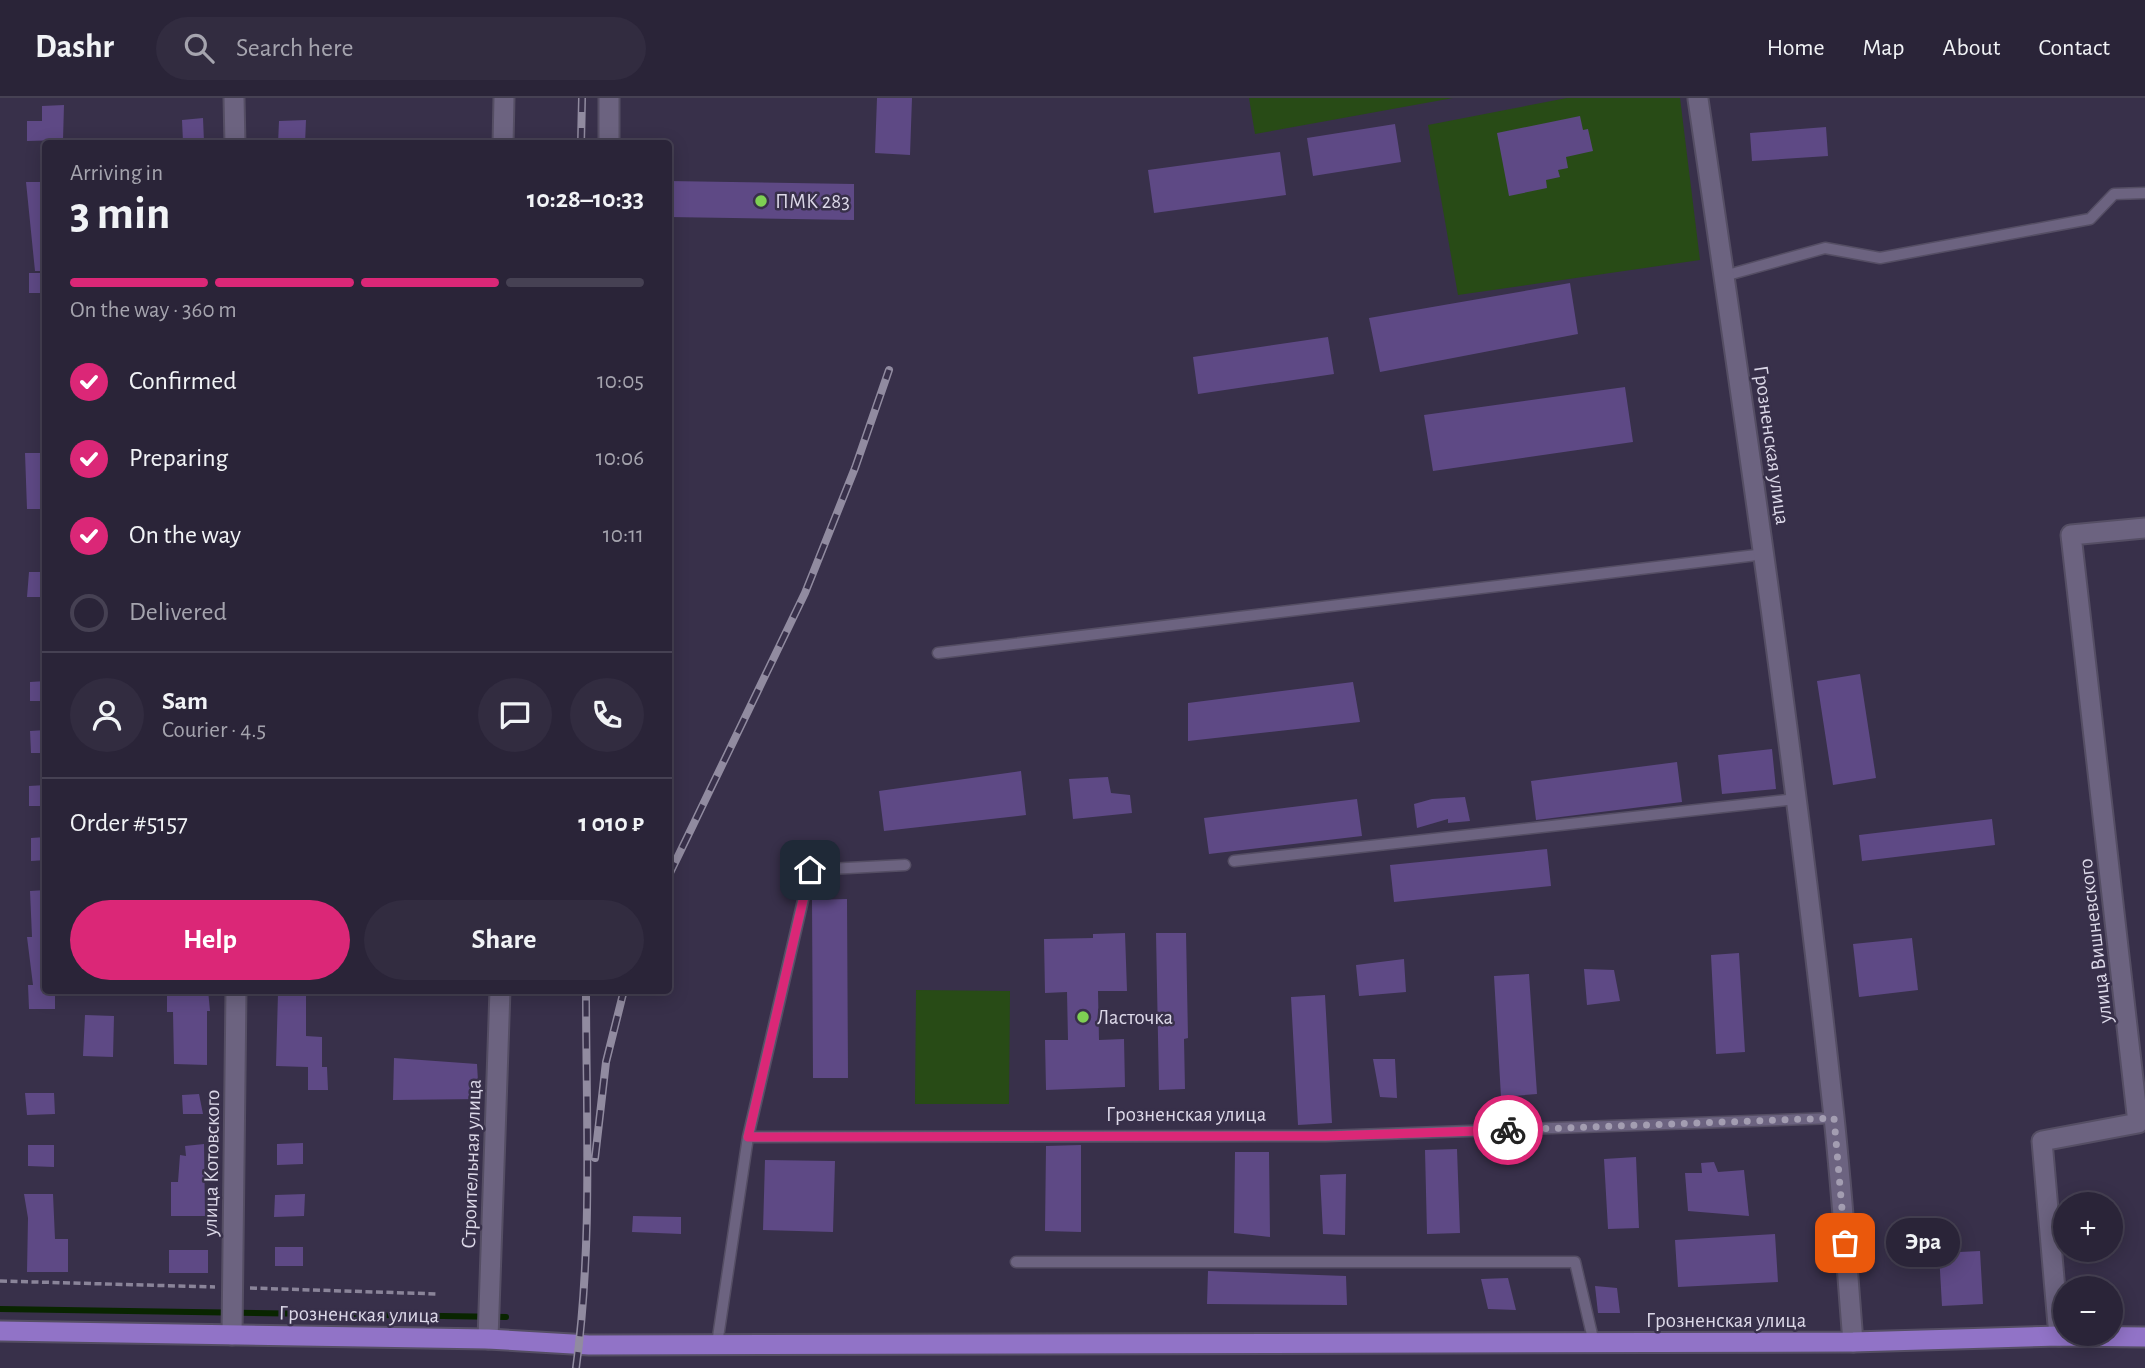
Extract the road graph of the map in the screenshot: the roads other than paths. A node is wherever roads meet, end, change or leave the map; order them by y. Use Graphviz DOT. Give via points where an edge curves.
graph roads {
  1 [pos="234,98"];
  2 [pos="504,98"];
  3 [pos="609,98"];
  4 [pos="1698,99"];
  5 [pos="234,140"];
  6 [pos="503,140"];
  7 [pos="609,140"];
  8 [pos="2145,193"];
  9 [pos="1724,276"];
  10 [pos="2145,528"];
  11 [pos="1765,554"];
  12 [pos="938,653"];
  13 [pos="1796,799"];
  14 [pos="1234,861"];
  15 [pos="905,865"];
  16 [pos="236,994"];
  17 [pos="500,994"];
  18 [pos="1834,1118"];
  19 [pos="748,1137"];
  20 [pos="1016,1262"];
  21 [pos="2054,1276"];
  22 [pos="0,1331"];
  23 [pos="232,1335"];
  24 [pos="2053,1336"];
  25 [pos="2123,1337"];
  26 [pos="2145,1337"];
  27 [pos="488,1339"];
  28 [pos="1853,1342"];
  29 [pos="1594,1343"];
  30 [pos="717,1344"];
  1 -- 5 [label="street"];
  2 -- 6 [label="street"];
  3 -- 7 [label="street"];
  4 -- 9 [label="street, Грозненская улица"];
  8 -- 9 [label="lane" via="2114,194 2090,219 1880,258 1825,248"];
  9 -- 11 [label="street, Грозненская улица"];
  10 -- 21 [label="street, улица Вишневского" via="2071,535 2138,1123 2042,1141"];
  11 -- 12 [label="lane"];
  11 -- 13 [label="street, Грозненская улица"];
  13 -- 14 [label="lane"];
  13 -- 18 [label="street, Грозненская улица"];
  15 -- 19 [label="lane" via="810,870"];
  16 -- 23 [label="street, улица Котовского"];
  17 -- 27 [label="street, Строительная улица"];
  18 -- 19 [label="lane, Грозненская улица" via="1326,1136"];
  18 -- 28 [label="street, Грозненская улица"];
  19 -- 30 [label="lane"];
  20 -- 29 [label="lane" via="1574,1262"];
  22 -- 23 [label="main road, Грозненская улица"];
  23 -- 27 [label="main road, Грозненская улица"];
  24 -- 28 [label="main road, Грозненская улица"];
  25 -- 26 [label="main road, Грозненская улица"];
  27 -- 30 [label="main road, Грозненская улица" via="589,1345"];
  28 -- 29 [label="main road, Грозненская улица"];
  29 -- 30 [label="main road, Грозненская улица"];
}
